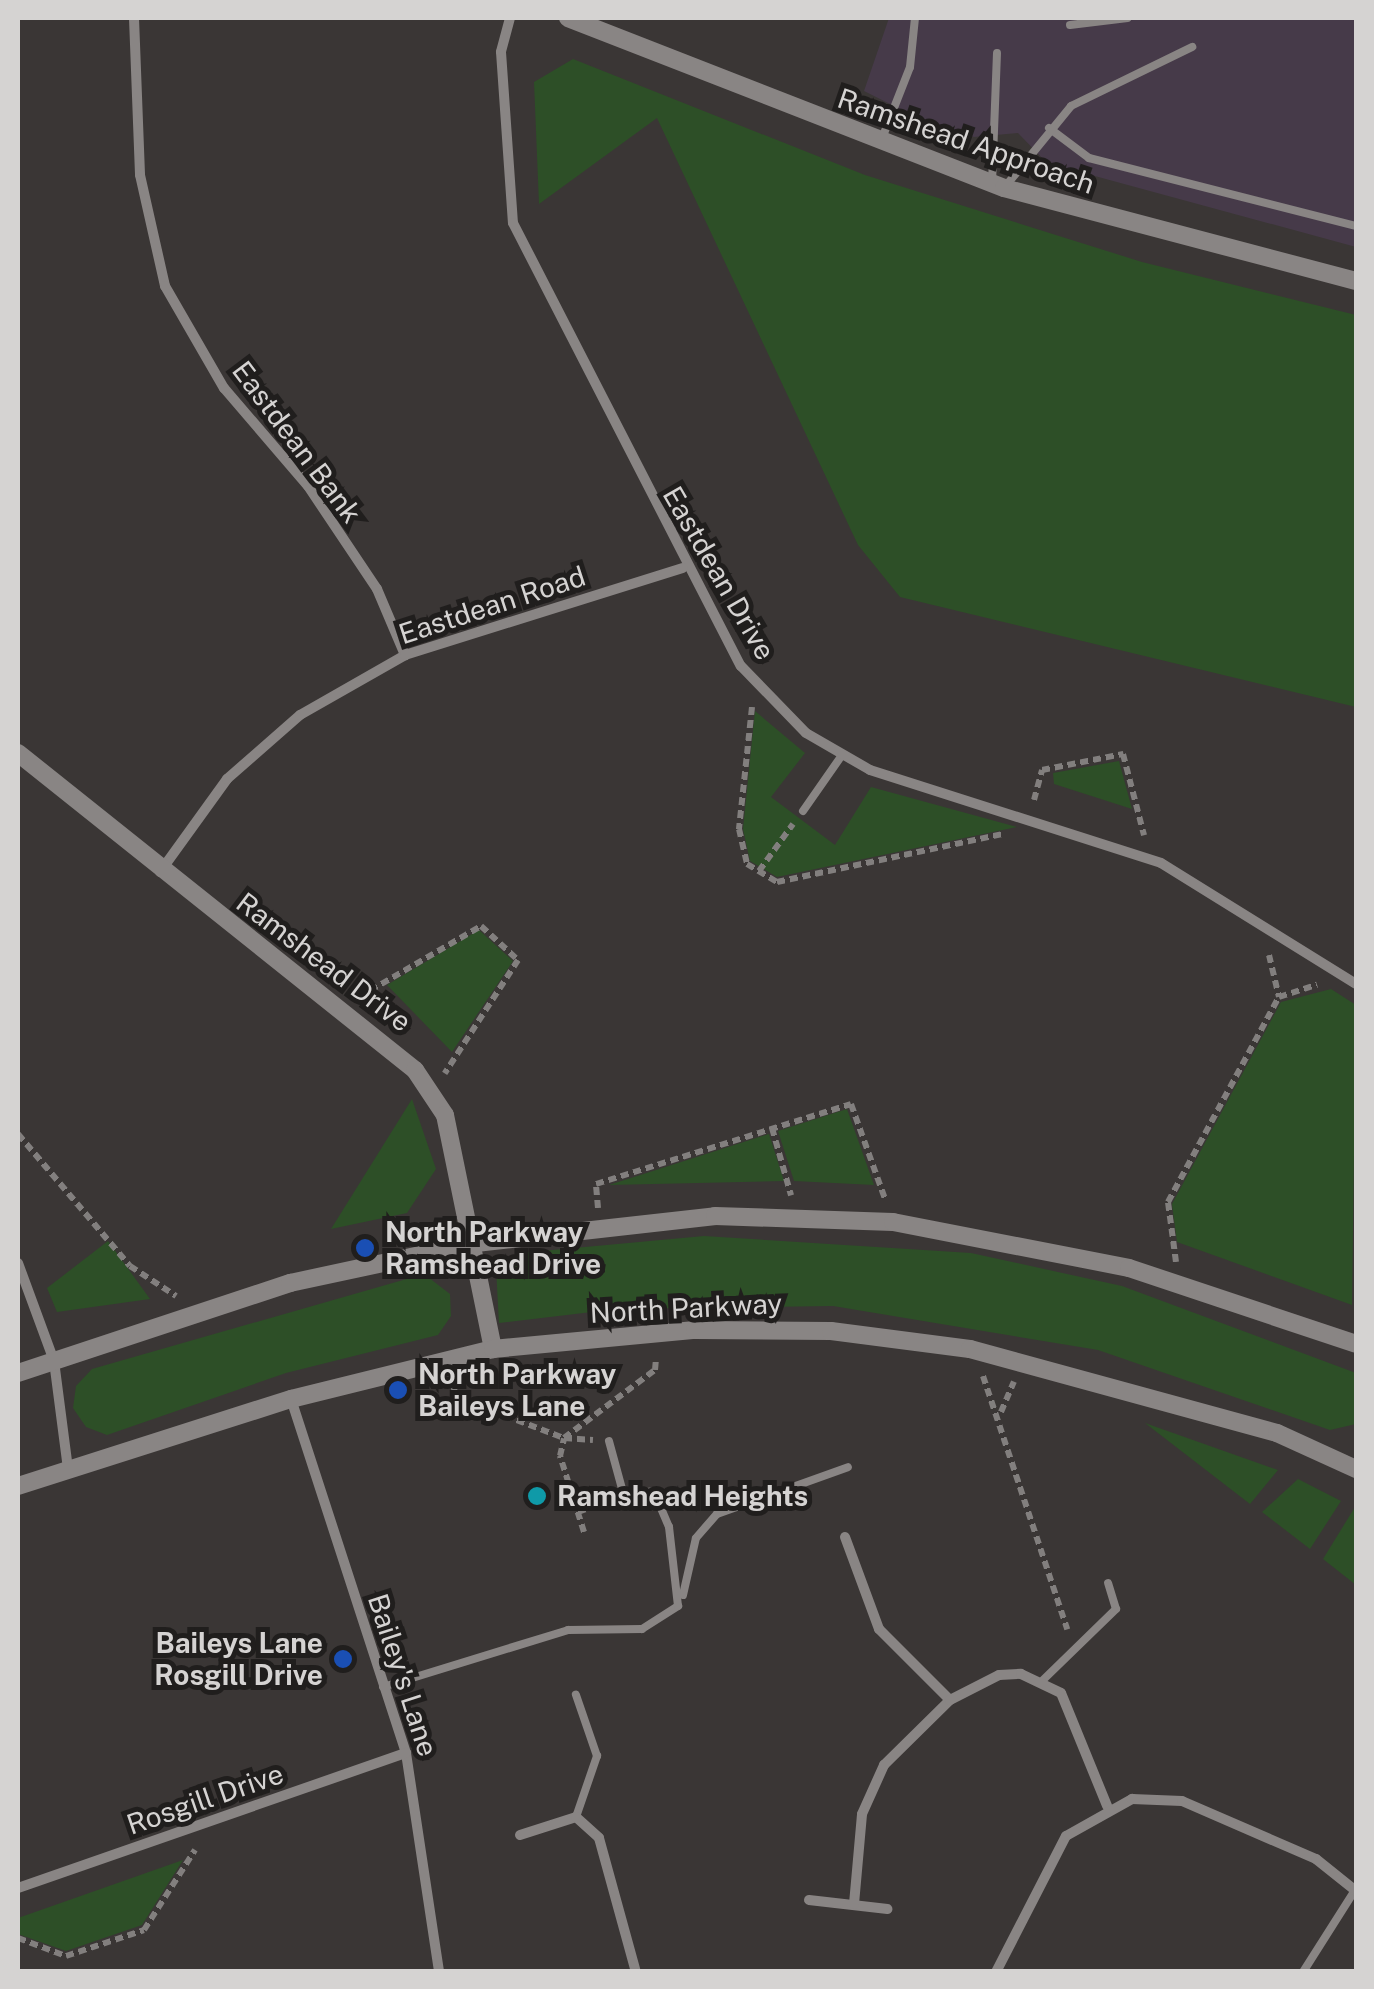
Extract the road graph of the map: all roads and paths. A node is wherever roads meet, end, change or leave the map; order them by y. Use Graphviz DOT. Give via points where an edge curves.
graph roads {
  1 [pos="134,18"];
  2 [pos="510,18"];
  3 [pos="568,18"];
  4 [pos="915,18"];
  5 [pos="1128,18"];
  6 [pos="1070,25"];
  7 [pos="1192,46"];
  8 [pos="997,53"];
  9 [pos="1049,128"];
  10 [pos="879,145"];
  11 [pos="998,185"];
  12 [pos="1356,226"];
  13 [pos="1356,281"];
  14 [pos="683,568"];
  15 [pos="405,654"];
  16 [pos="755,681"];
  17 [pos="18,752"];
  18 [pos="842,755"];
  19 [pos="803,811"];
  20 [pos="1029,820"];
  21 [pos="1151,860"];
  22 [pos="758,871"];
  23 [pos="159,874"];
  24 [pos="1278,932"];
  25 [pos="1344,976"];
  26 [pos="1356,984"];
  27 [pos="1279,998"];
  28 [pos="345,1005"];
  29 [pos="431,1094"];
  30 [pos="772,1128"];
  31 [pos="18,1134"];
  32 [pos="798,1219"];
  33 [pos="893,1222"];
  34 [pos="600,1229"];
  35 [pos="476,1243"];
  36 [pos="18,1263"];
  37 [pos="1179,1280"];
  38 [pos="202,1312"];
  39 [pos="1356,1344"];
  40 [pos="970,1348"];
  41 [pos="494,1349"];
  42 [pos="446,1360"];
  43 [pos="54,1361"];
  44 [pos="18,1373"];
  45 [pos="291,1399"];
  46 [pos="609,1441"];
  47 [pos="848,1468"];
  48 [pos="68,1469"];
  49 [pos="1356,1469"];
  50 [pos="18,1486"];
  51 [pos="624,1496"];
  52 [pos="578,1512"];
  53 [pos="845,1536"];
  54 [pos="1108,1583"];
  55 [pos="678,1606"];
  56 [pos="1075,1648"];
  57 [pos="1043,1680"];
  58 [pos="383,1687"];
  59 [pos="576,1695"];
  60 [pos="950,1700"];
  61 [pos="406,1753"];
  62 [pos="1107,1806"];
  63 [pos="576,1817"];
  64 [pos="215,1819"];
  65 [pos="520,1834"];
  66 [pos="18,1888"];
  67 [pos="1356,1890"];
  68 [pos="809,1900"];
  69 [pos="854,1904"];
  70 [pos="888,1908"];
  71 [pos="18,1938"];
  72 [pos="438,1972"];
  73 [pos="636,1972"];
  74 [pos="996,1972"];
  75 [pos="1303,1972"];
  1 -- 15 [label="street, Eastdean Bank" via="140,175 165,286 224,388 308,486 377,590"];
  2 -- 14 [label="street, Eastdean Drive" via="501,52 514,223"];
  3 -- 10 [label="street, Ramshead Approach"];
  4 -- 10 [label="lane" via="910,67"];
  5 -- 6 [label="lane"];
  7 -- 9 [label="lane" via="1070,106"];
  8 -- 11 [label="lane"];
  9 -- 11 [label="lane"];
  9 -- 12 [label="lane" via="1089,158"];
  10 -- 11 [label="street, Ramshead Approach"];
  11 -- 13 [label="street, Ramshead Approach"];
  14 -- 15 [label="street, Eastdean Road"];
  14 -- 16 [label="street, Eastdean Drive"];
  15 -- 23 [label="street, Eastdean Road" via="300,715 227,778"];
  16 -- 18 [label="street, Eastdean Drive"];
  16 -- 22 [label="path" via="739,829"];
  17 -- 23 [label="street, Ramshead Drive"];
  18 -- 19 [label="lane"];
  18 -- 20 [label="street, Eastdean Drive"];
  19 -- 22 [label="path"];
  20 -- 21 [label="street, Eastdean Drive"];
  20 -- 21 [label="path" via="1042,770 1123,754"];
  20 -- 22 [label="path" via="1020,830 776,882"];
  21 -- 24 [label="street, Eastdean Drive"];
  23 -- 28 [label="street, Ramshead Drive"];
  24 -- 25 [label="street, Eastdean Drive"];
  24 -- 27 [label="path" via="1268,947"];
  25 -- 26 [label="street, Eastdean Drive"];
  25 -- 27 [label="path"];
  27 -- 37 [label="path" via="1168,1202"];
  28 -- 29 [label="street, Ramshead Drive"];
  28 -- 29 [label="path" via="482,926 518,960"];
  29 -- 35 [label="street, Ramshead Drive" via="445,1116"];
  30 -- 32 [label="path"];
  30 -- 33 [label="path" via="851,1104"];
  30 -- 34 [label="path" via="596,1184"];
  31 -- 38 [label="path" via="130,1266"];
  32 -- 33 [label="street"];
  32 -- 34 [label="street" via="715,1216"];
  33 -- 37 [label="street"];
  34 -- 35 [label="street"];
  35 -- 38 [label="street"];
  35 -- 41 [label="street, Ramshead Drive"];
  36 -- 43 [label="street"];
  37 -- 39 [label="street"];
  38 -- 43 [label="street"];
  40 -- 41 [label="street, North Parkway" via="831,1331 695,1330"];
  40 -- 49 [label="street, North Parkway" via="1277,1432"];
  40 -- 56 [label="path" via="1000,1414 1021,1508"];
  41 -- 42 [label="street, North Parkway"];
  42 -- 45 [label="street, North Parkway"];
  42 -- 46 [label="path" via="456,1397 564,1438"];
  43 -- 44 [label="street"];
  43 -- 48 [label="street"];
  45 -- 48 [label="street, North Parkway"];
  45 -- 58 [label="street, Bailey's Lane"];
  46 -- 51 [label="lane"];
  47 -- 55 [label="lane" via="717,1514 696,1538"];
  48 -- 50 [label="street, North Parkway"];
  51 -- 52 [label="path"];
  51 -- 55 [label="lane" via="654,1491 681,1574"];
  53 -- 60 [label="street" via="879,1628"];
  54 -- 56 [label="lane" via="1116,1610"];
  55 -- 58 [label="lane" via="642,1629 568,1630"];
  56 -- 57 [label="lane"];
  57 -- 60 [label="street" via="999,1675"];
  57 -- 62 [label="street" via="1074,1710"];
  58 -- 61 [label="street, Bailey's Lane"];
  59 -- 63 [label="lane" via="596,1756"];
  60 -- 69 [label="street" via="870,1788"];
  61 -- 64 [label="street, Rosgill Drive"];
  61 -- 72 [label="street, Bailey's Lane"];
  62 -- 67 [label="street" via="1182,1801 1316,1859"];
  62 -- 74 [label="street" via="1051,1856"];
  63 -- 65 [label="street"];
  63 -- 73 [label="street" via="600,1838"];
  64 -- 66 [label="street, Rosgill Drive"];
  64 -- 71 [label="path" via="144,1930 66,1956"];
  67 -- 75 [label="lane"];
  68 -- 69 [label="street"];
  69 -- 70 [label="street"];
}
